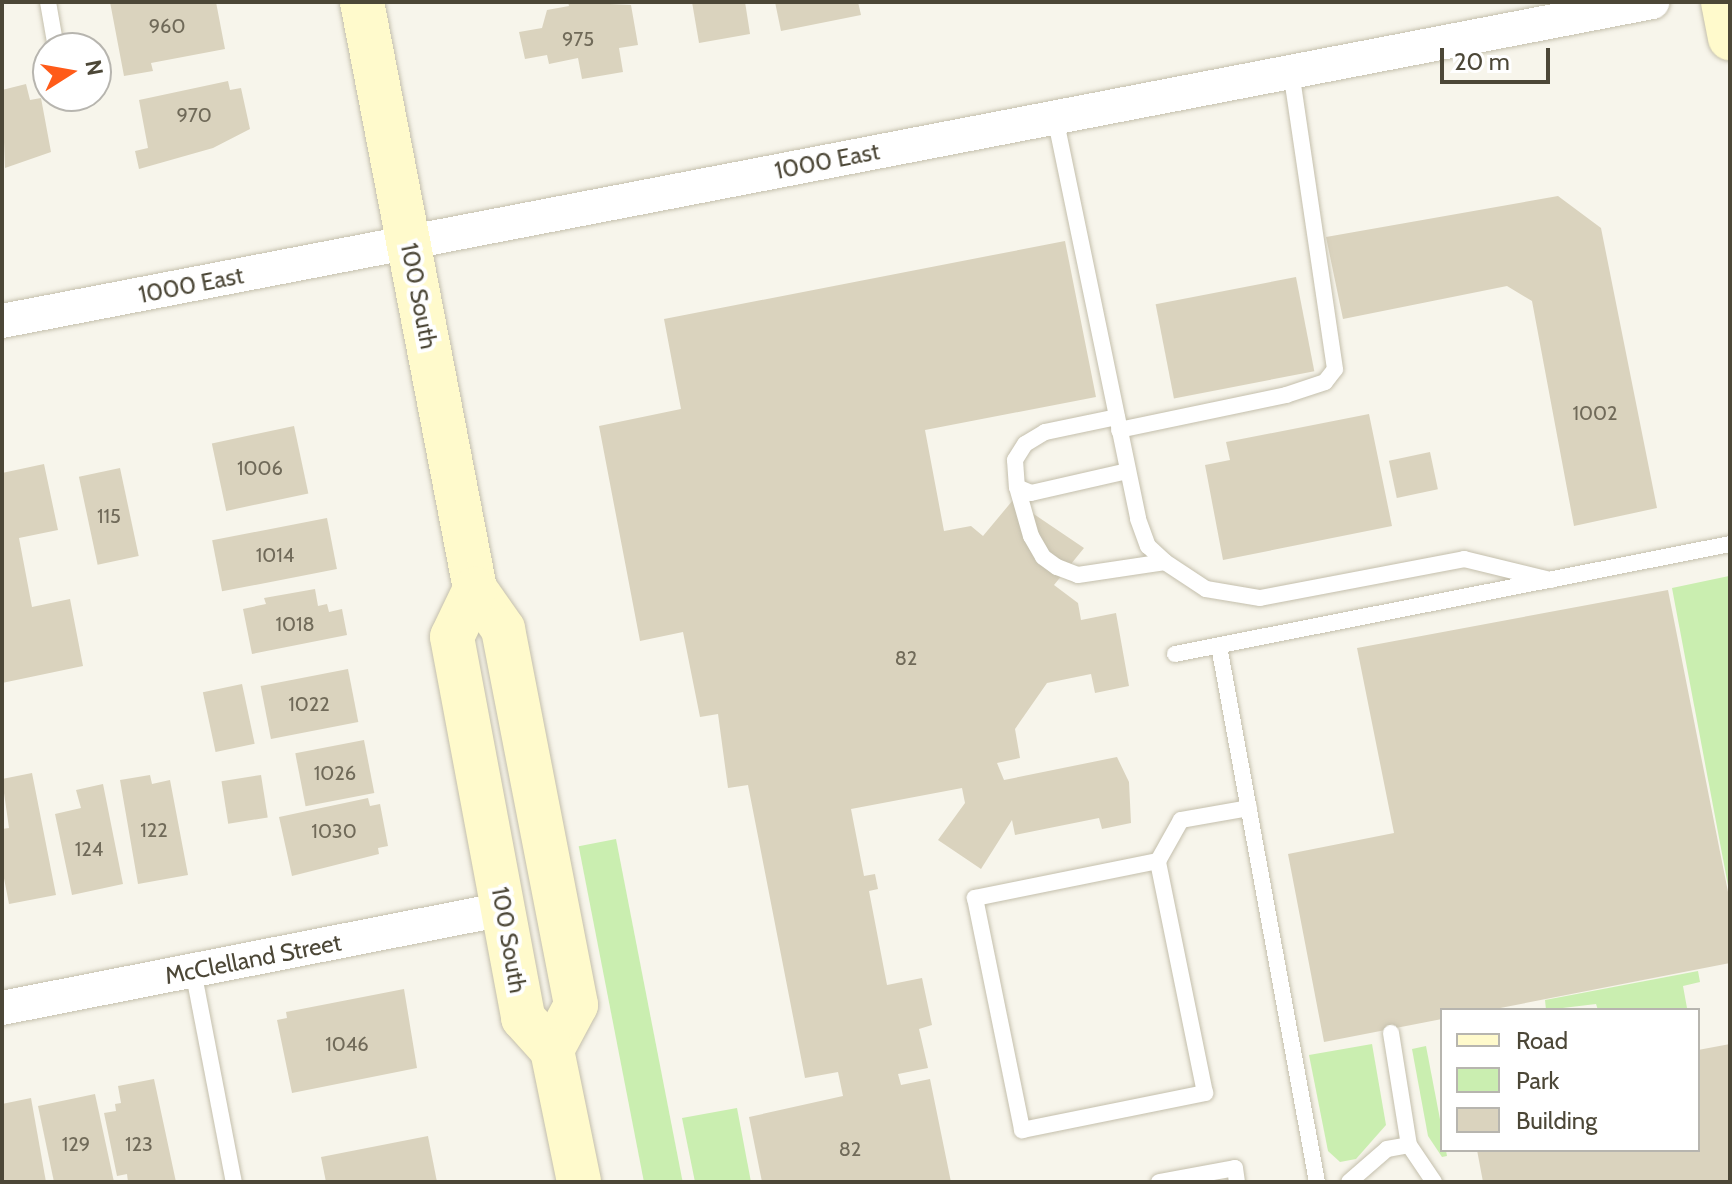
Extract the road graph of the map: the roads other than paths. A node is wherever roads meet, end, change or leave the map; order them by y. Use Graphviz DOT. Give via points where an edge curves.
graph roads {
  1 [pos="48,2"];
  2 [pos="362,2"];
  3 [pos="1652,2"];
  4 [pos="1723,2"];
  5 [pos="53,32"];
  6 [pos="1730,38"];
  7 [pos="1291,72"];
  8 [pos="1055,117"];
  9 [pos="408,242"];
  10 [pos="2,321"];
  11 [pos="1118,424"];
  12 [pos="1128,471"];
  13 [pos="1017,487"];
  14 [pos="1730,544"];
  15 [pos="1165,562"];
  16 [pos="1550,580"];
  17 [pos="475,589"];
  18 [pos="1219,646"];
  19 [pos="1175,654"];
  20 [pos="1249,808"];
  21 [pos="1158,861"];
  22 [pos="504,909"];
  23 [pos="193,970"];
  24 [pos="2,1008"];
  25 [pos="1391,1033"];
  26 [pos="552,1050"];
  27 [pos="1409,1145"];
  28 [pos="234,1182"];
  29 [pos="579,1182"];
  30 [pos="1159,1182"];
  31 [pos="1237,1182"];
  32 [pos="1317,1182"];
  33 [pos="1349,1182"];
  34 [pos="1434,1182"];
  1 -- 5 [label="lane"];
  2 -- 9 [label="main road, 100 South"];
  3 -- 7 [label="street, 1000 East"];
  4 -- 6 [label="main road"];
  7 -- 8 [label="street, 1000 East"];
  7 -- 11 [label="lane" via="1335,369 1325,382 1286,395"];
  8 -- 9 [label="street, 1000 East"];
  8 -- 11 [label="lane"];
  9 -- 10 [label="street, 1000 East"];
  9 -- 17 [label="main road, 100 South"];
  11 -- 12 [label="lane"];
  11 -- 13 [label="lane" via="1045,432 1025,444 1015,460"];
  12 -- 13 [label="lane" via="1031,493"];
  12 -- 15 [label="lane" via="1148,546"];
  13 -- 15 [label="lane" via="1031,536 1043,557 1057,567 1078,575"];
  14 -- 16 [label="lane"];
  15 -- 16 [label="lane" via="1206,589 1260,598 1464,559"];
  16 -- 18 [label="lane"];
  17 -- 22 [label="main road, 100 South" via="452,637"];
  17 -- 26 [label="main road, 100 South" via="503,629 576,1005"];
  18 -- 19 [label="lane"];
  18 -- 20 [label="lane"];
  20 -- 21 [label="lane" via="1181,820"];
  20 -- 32 [label="lane"];
  21 -- 21 [label="lane" via="1205,1093 1022,1130 975,898"];
  22 -- 23 [label="street, McClelland Street"];
  22 -- 26 [label="main road, 100 South" via="523,1018"];
  23 -- 24 [label="street, McClelland Street"];
  23 -- 28 [label="lane"];
  25 -- 27 [label="lane"];
  26 -- 29 [label="main road"];
  27 -- 33 [label="lane" via="1387,1149"];
  27 -- 34 [label="lane"];
  30 -- 31 [label="lane" via="1235,1168"];
}
